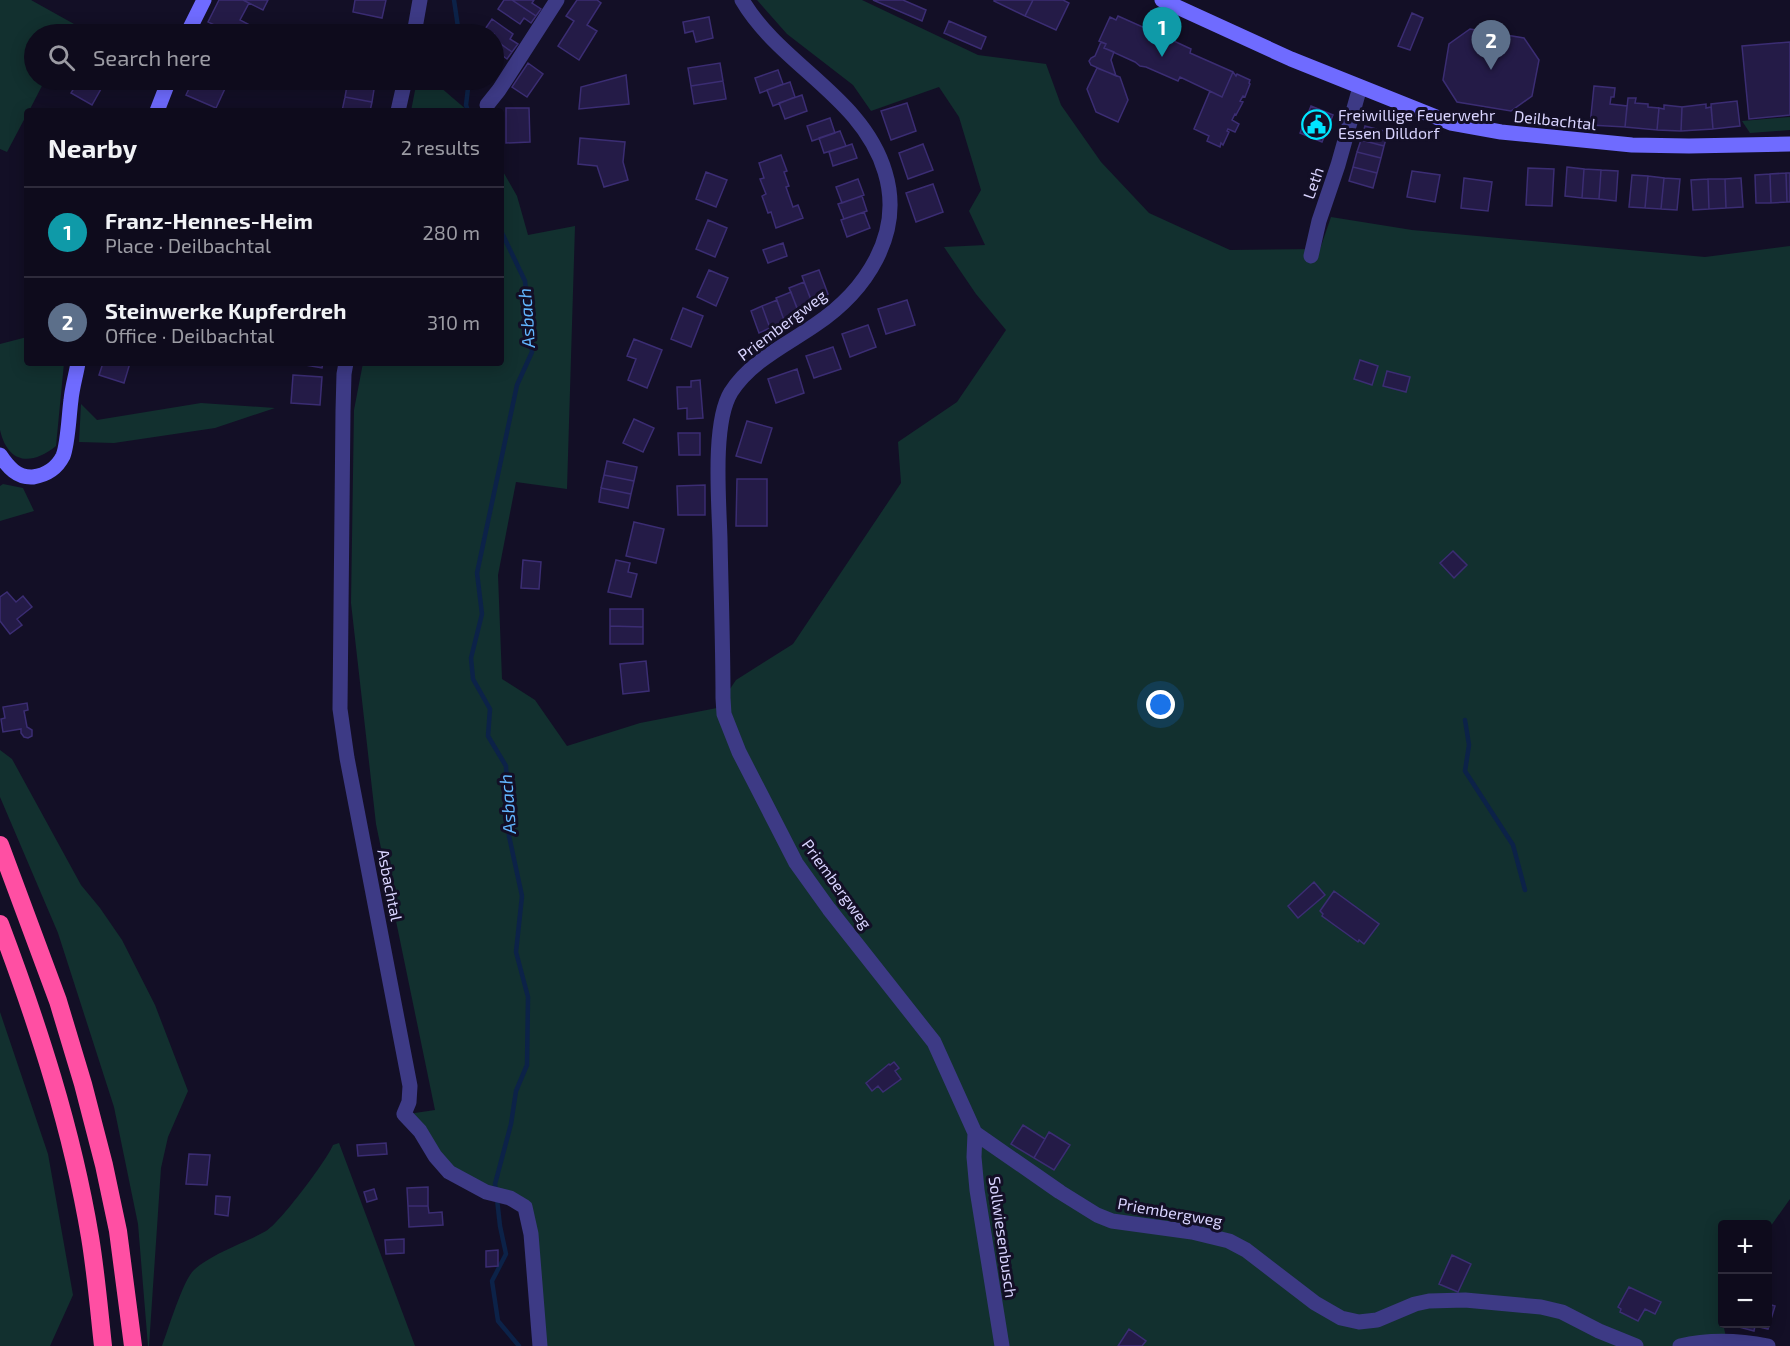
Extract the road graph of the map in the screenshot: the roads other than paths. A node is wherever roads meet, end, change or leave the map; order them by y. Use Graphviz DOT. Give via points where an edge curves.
graph roads {
  1 [pos="204,0"];
  2 [pos="420,0"];
  3 [pos="557,0"];
  4 [pos="742,0"];
  5 [pos="1162,0"];
  6 [pos="192,24"];
  7 [pos="416,24"];
  8 [pos="504,82"];
  9 [pos="1360,87"];
  10 [pos="165,90"];
  11 [pos="403,90"];
  12 [pos="499,90"];
  13 [pos="487,105"];
  14 [pos="158,108"];
  15 [pos="399,108"];
  16 [pos="1790,144"];
  17 [pos="1311,256"];
  18 [pos="77,366"];
  19 [pos="346,366"];
  20 [pos="0,455"];
  21 [pos="0,845"];
  22 [pos="0,924"];
  23 [pos="975,1133"];
  24 [pos="103,1346"];
  25 [pos="133,1346"];
  26 [pos="540,1346"];
  27 [pos="1002,1346"];
  28 [pos="1636,1346"];
  29 [pos="1680,1346"];
  30 [pos="1768,1346"];
  1 -- 6 [label="street"];
  2 -- 7 [label="street"];
  3 -- 8 [label="street"];
  4 -- 23 [label="street, Priembergweg" via="761,28 842,103 864,131 879,154 891,207 879,258 861,282 818,323 764,357 742,377 725,404 719,446 724,714 739,752 796,863 934,1042"];
  5 -- 9 [label="street, Deilbachtal"];
  9 -- 16 [label="street, Deilbachtal" via="1451,123 1501,132 1632,145"];
  9 -- 17 [label="street, Leth"];
  10 -- 14 [label="street"];
  11 -- 15 [label="street"];
  12 -- 13 [label="street"];
  18 -- 20 [label="street" via="64,455 54,468 39,476 26,477 17,474"];
  19 -- 26 [label="street, Asbachtal" via="340,709 410,1086 404,1114 449,1172 525,1208"];
  21 -- 25 [label="highway" via="58,1001 83,1084 118,1231"];
  22 -- 24 [label="highway" via="31,1007 76,1172 90,1236"];
  23 -- 27 [label="street, Sollwiesenbusch" via="977,1190"];
  23 -- 28 [label="street, Priembergweg" via="1097,1215 1229,1241 1341,1318 1377,1320 1429,1301 1541,1306"];
  29 -- 30 [label="street" via="1727,1340"];
}
